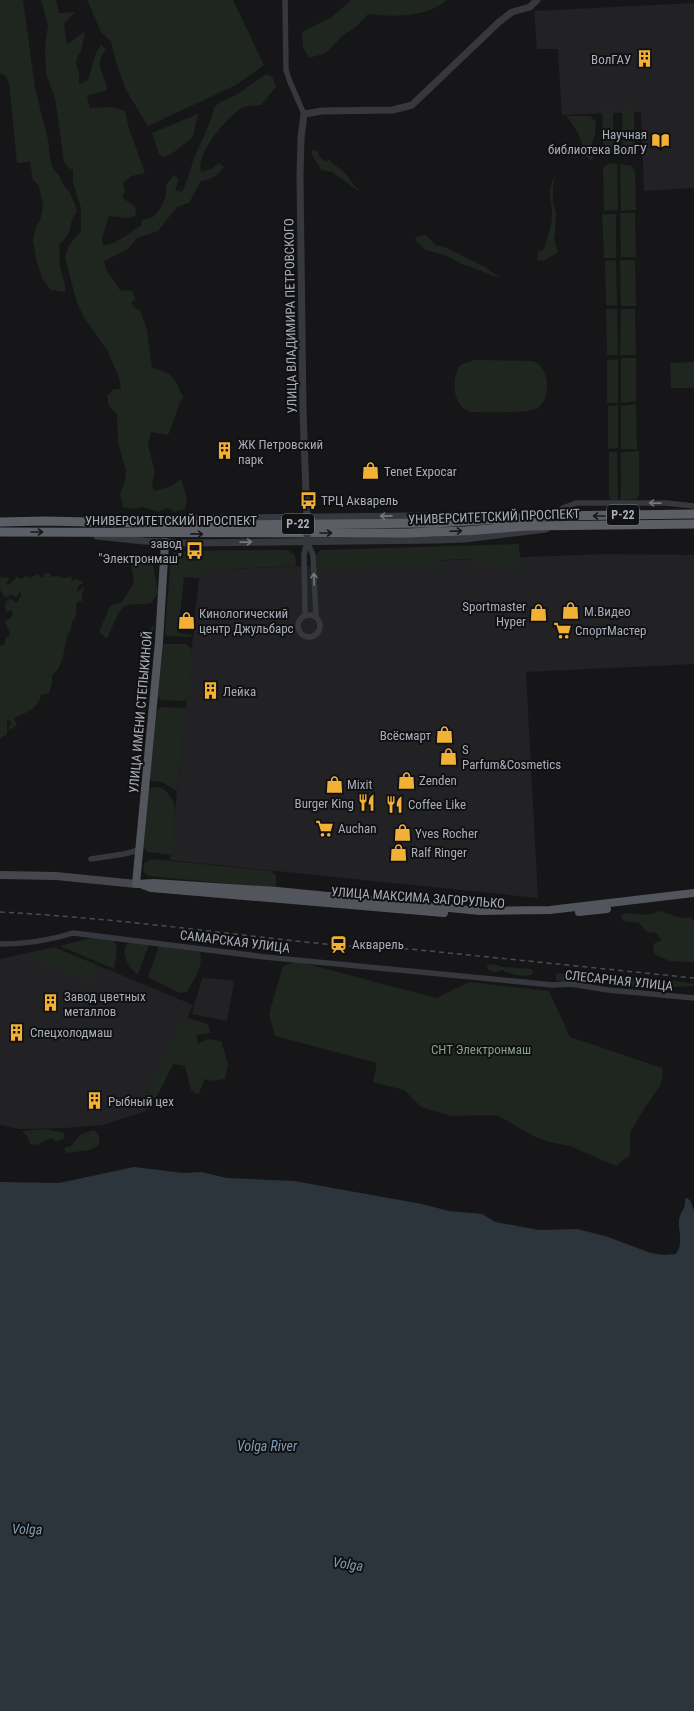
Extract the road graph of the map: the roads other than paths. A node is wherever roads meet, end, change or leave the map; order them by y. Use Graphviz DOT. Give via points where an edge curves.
graph roads {
  1 [pos="285,0"];
  2 [pos="537,0"];
  3 [pos="304,114"];
  4 [pos="694,506"];
  5 [pos="694,514"];
  6 [pos="551,516"];
  7 [pos="306,519"];
  8 [pos="44,521"];
  9 [pos="0,522"];
  10 [pos="157,524"];
  11 [pos="694,524"];
  12 [pos="580,525"];
  13 [pos="0,532"];
  14 [pos="165,538"];
  15 [pos="307,540"];
  16 [pos="305,616"];
  17 [pos="316,618"];
  18 [pos="139,850"];
  19 [pos="91,859"];
  20 [pos="0,875"];
  21 [pos="139,884"];
  22 [pos="694,893"];
  23 [pos="694,898"];
  24 [pos="0,944"];
  25 [pos="469,976"];
  26 [pos="694,998"];
  1 -- 3 [label="street" via="286,70"];
  2 -- 3 [label="street" via="532,5 512,12 499,22 412,105 398,109 322,111"];
  3 -- 7 [label="street, УЛИЦА ВЛАДИМИРА ПЕТРОВСКОГО" via="300,175"];
  4 -- 6 [label="street, one-way" via="666,503 576,504 562,508"];
  5 -- 6 [label="highway, УНИВЕРСИТЕТСКИЙ ПРОСПЕКТ / Р-22, one-way"];
  6 -- 7 [label="street, УНИВЕРСИТЕТСКИЙ ПРОСПЕКТ / Р-22, one-way" via="465,515"];
  6 -- 10 [label="highway, УНИВЕРСИТЕТСКИЙ ПРОСПЕКТ / Р-22" via="435,523"];
  7 -- 8 [label="street, УНИВЕРСИТЕТСКИЙ ПРОСПЕКТ / Р-22"];
  7 -- 15 [label="street, УЛИЦА ВЛАДИМИРА ПЕТРОВСКОГО, bridge"];
  8 -- 9 [label="highway, Р-22"];
  8 -- 10 [label="highway, УНИВЕРСИТЕТСКИЙ ПРОСПЕКТ / Р-22"];
  10 -- 14 [label="main road"];
  11 -- 12 [label="highway, УНИВЕРСИТЕТСКИЙ ПРОСПЕКТ / Р-22"];
  14 -- 12 [label="highway, УНИВЕРСИТЕТСКИЙ ПРОСПЕКТ / Р-22, one-way" via="406,533"];
  12 -- 15 [label="street, УНИВЕРСИТЕТСКИЙ ПРОСПЕКТ" via="465,539"];
  13 -- 14 [label="highway, УНИВЕРСИТЕТСКИЙ ПРОСПЕКТ / Р-22, one-way" via="74,532"];
  14 -- 15 [label="street, УНИВЕРСИТЕТСКИЙ ПРОСПЕКТ, one-way"];
  14 -- 18 [label="main road, УЛИЦА ИМЕНИ СТЕПЫКИНОЙ" via="157,665"];
  15 -- 16 [label="street" via="304,555"];
  17 -- 15 [label="street, one-way" via="314,555"];
  16 -- 17 [label="street"];
  16 -- 17 [label="street" via="299,622 298,630 308,638 316,636 319,632 320,625"];
  18 -- 19 [label="street"];
  18 -- 21 [label="main road, УЛИЦА ИМЕНИ СТЕПЫКИНОЙ"];
  20 -- 21 [label="main road" via="56,876"];
  21 -- 22 [label="main road, УЛИЦА МАКСИМА ЗАГОРУЛЬКО" via="277,891 480,911 550,910"];
  21 -- 23 [label="main road, УЛИЦА МАКСИМА ЗАГОРУЛЬКО" via="151,888 481,916 550,915"];
  24 -- 25 [label="street, САМАРСКАЯ УЛИЦА" via="48,941 73,933 265,957"];
  25 -- 26 [label="street, СЛЕСАРНАЯ УЛИЦА"];
}
